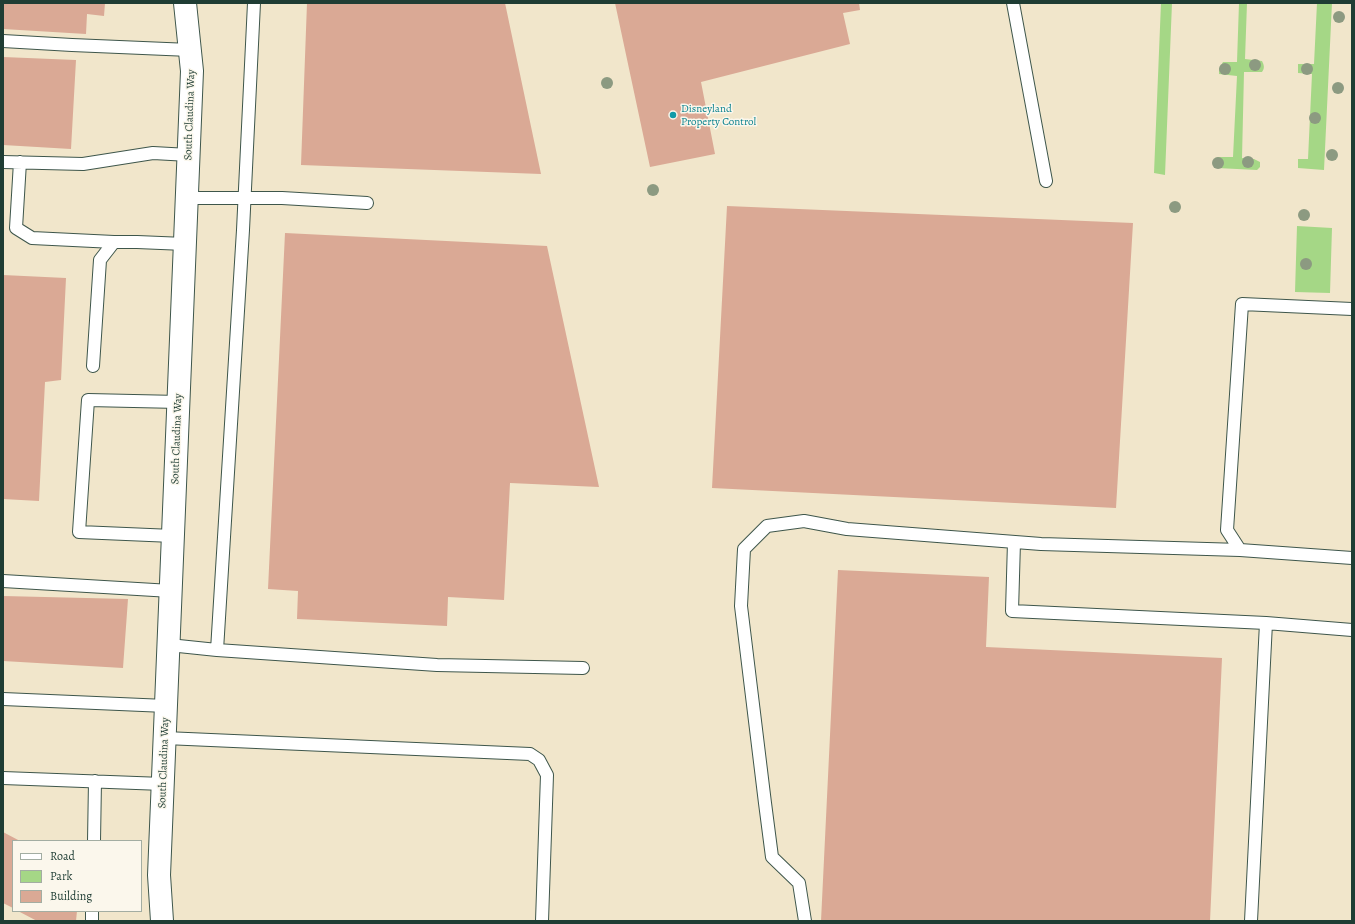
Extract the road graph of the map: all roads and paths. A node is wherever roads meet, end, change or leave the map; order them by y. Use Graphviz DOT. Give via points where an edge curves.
graph roads {
  1 [pos="185,3"];
  2 [pos="254,3"];
  3 [pos="1013,3"];
  4 [pos="3,41"];
  5 [pos="190,50"];
  6 [pos="189,155"];
  7 [pos="3,162"];
  8 [pos="20,162"];
  9 [pos="1046,181"];
  10 [pos="187,198"];
  11 [pos="244,199"];
  12 [pos="367,203"];
  13 [pos="114,242"];
  14 [pos="185,244"];
  15 [pos="1352,309"];
  16 [pos="93,366"];
  17 [pos="179,402"];
  18 [pos="173,536"];
  19 [pos="1014,542"];
  20 [pos="1240,550"];
  21 [pos="1352,558"];
  22 [pos="3,582"];
  23 [pos="171,591"];
  24 [pos="1266,623"];
  25 [pos="1352,630"];
  26 [pos="169,645"];
  27 [pos="218,650"];
  28 [pos="583,668"];
  29 [pos="3,699"];
  30 [pos="166,706"];
  31 [pos="165,738"];
  32 [pos="3,778"];
  33 [pos="95,781"];
  34 [pos="163,784"];
  35 [pos="94,840"];
  36 [pos="160,876"];
  37 [pos="149,921"];
  38 [pos="162,921"];
  39 [pos="542,921"];
  40 [pos="805,921"];
  41 [pos="1251,921"];
  1 -- 5 [label="street, South Claudina Way"];
  2 -- 11 [label="lane"];
  3 -- 9 [label="lane"];
  4 -- 5 [label="lane"];
  5 -- 6 [label="street, South Claudina Way" via="192,71"];
  6 -- 8 [label="lane" via="153,154 83,164"];
  6 -- 10 [label="street, South Claudina Way"];
  7 -- 8 [label="lane"];
  8 -- 13 [label="lane" via="16,228 32,238"];
  10 -- 11 [label="lane"];
  10 -- 14 [label="street, South Claudina Way"];
  11 -- 12 [label="lane" via="282,198"];
  11 -- 27 [label="lane"];
  13 -- 14 [label="lane"];
  13 -- 16 [label="lane" via="100,260"];
  14 -- 17 [label="street, South Claudina Way"];
  15 -- 20 [label="lane" via="1242,304 1227,530"];
  17 -- 18 [label="street, South Claudina Way"];
  17 -- 18 [label="lane" via="88,400 79,532"];
  18 -- 23 [label="street, South Claudina Way"];
  19 -- 20 [label="lane"];
  19 -- 24 [label="lane" via="1012,610"];
  19 -- 40 [label="lane" via="847,529 804,521 766,526 744,549 741,606 772,857 799,883"];
  20 -- 21 [label="lane"];
  22 -- 23 [label="lane"];
  23 -- 26 [label="street, South Claudina Way"];
  24 -- 25 [label="lane"];
  24 -- 41 [label="lane"];
  26 -- 27 [label="lane"];
  26 -- 30 [label="street, South Claudina Way"];
  27 -- 28 [label="lane" via="437,665"];
  29 -- 30 [label="lane"];
  30 -- 31 [label="street, South Claudina Way"];
  31 -- 34 [label="street, South Claudina Way"];
  31 -- 39 [label="lane" via="530,754 539,760 547,775"];
  32 -- 33 [label="lane"];
  33 -- 34 [label="lane"];
  33 -- 35 [label="lane"];
  34 -- 36 [label="street, South Claudina Way"];
  36 -- 37 [label="street, South Claudina Way"];
  36 -- 38 [label="street, South Claudina Way"];
}
